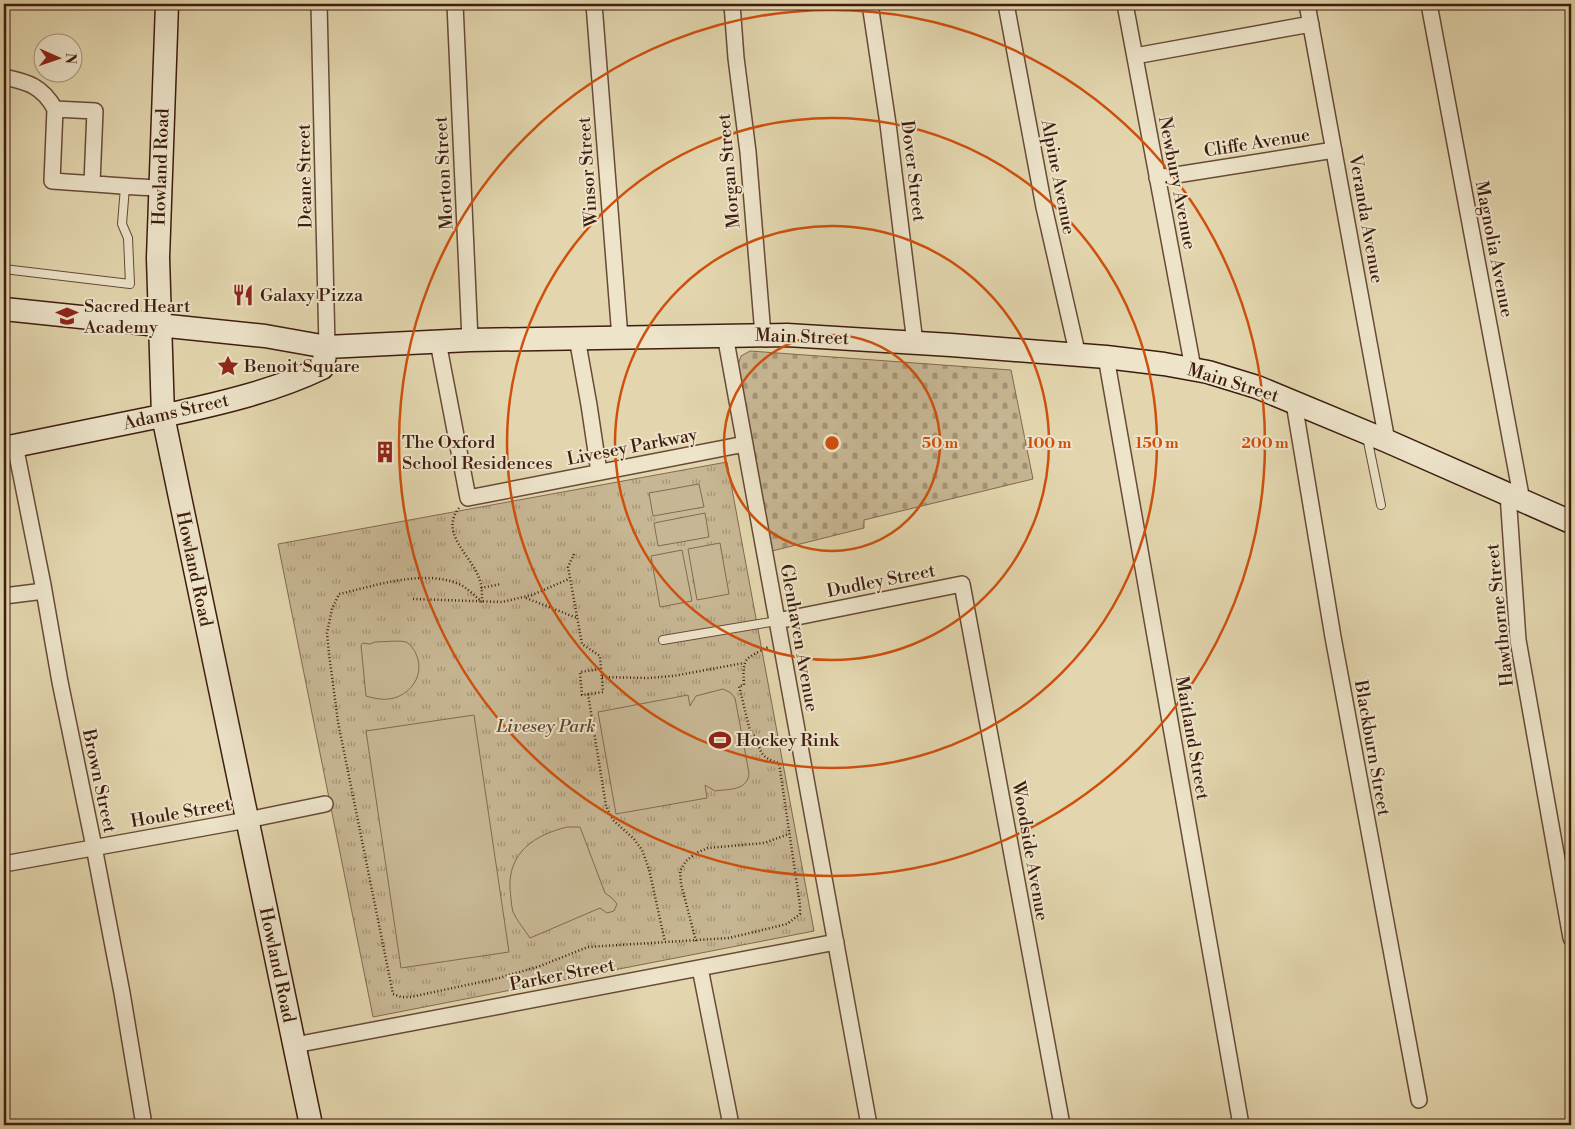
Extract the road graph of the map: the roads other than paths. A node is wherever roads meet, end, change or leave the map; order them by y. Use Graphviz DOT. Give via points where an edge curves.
graph roads {
  1 [pos="167,4"];
  2 [pos="320,4"];
  3 [pos="455,4"];
  4 [pos="594,4"];
  5 [pos="732,4"];
  6 [pos="870,4"];
  7 [pos="1006,4"];
  8 [pos="1125,4"];
  9 [pos="1307,4"];
  10 [pos="1429,4"];
  11 [pos="1311,24"];
  12 [pos="1135,56"];
  13 [pos="4,77"];
  14 [pos="55,109"];
  15 [pos="1334,150"];
  16 [pos="1157,178"];
  17 [pos="92,183"];
  18 [pos="125,187"];
  19 [pos="160,188"];
  20 [pos="4,269"];
  21 [pos="4,309"];
  22 [pos="160,326"];
  23 [pos="725,335"];
  24 [pos="763,335"];
  25 [pos="577,338"];
  26 [pos="620,338"];
  27 [pos="470,340"];
  28 [pos="438,342"];
  29 [pos="916,343"];
  30 [pos="328,347"];
  31 [pos="1078,356"];
  32 [pos="1106,357"];
  33 [pos="1193,368"];
  34 [pos="1294,402"];
  35 [pos="163,416"];
  36 [pos="1377,437"];
  37 [pos="745,444"];
  38 [pos="10,447"];
  39 [pos="599,472"];
  40 [pos="1515,497"];
  41 [pos="1381,505"];
  42 [pos="1571,522"];
  43 [pos="962,584"];
  44 [pos="44,591"];
  45 [pos="4,596"];
  46 [pos="778,626"];
  47 [pos="662,640"];
  48 [pos="325,804"];
  49 [pos="247,820"];
  50 [pos="94,847"];
  51 [pos="4,864"];
  52 [pos="1571,938"];
  53 [pos="836,942"];
  54 [pos="700,968"];
  55 [pos="295,1045"];
  56 [pos="1419,1100"];
  57 [pos="144,1125"];
  58 [pos="311,1125"];
  59 [pos="731,1125"];
  60 [pos="869,1125"];
  61 [pos="1062,1125"];
  62 [pos="1241,1125"];
  1 -- 19 [label="main road, Howland Road"];
  2 -- 30 [label="street, Deane Street"];
  3 -- 27 [label="street, Morton Street"];
  4 -- 26 [label="street, Winsor Street"];
  5 -- 24 [label="street, Morgan Street"];
  6 -- 29 [label="street, Dover Street"];
  7 -- 31 [label="street, Alpine Avenue" via="1044,207"];
  8 -- 12 [label="street, Newbury Avenue"];
  9 -- 11 [label="street, Veranda Avenue"];
  10 -- 40 [label="street, Magnolia Avenue"];
  11 -- 12 [label="street"];
  11 -- 15 [label="street, Veranda Avenue"];
  12 -- 16 [label="street, Newbury Avenue"];
  13 -- 14 [label="street" via="33,85 49,98"];
  14 -- 17 [label="street" via="52,181"];
  14 -- 17 [label="street" via="95,111"];
  15 -- 16 [label="street, Cliffe Avenue"];
  15 -- 36 [label="street, Veranda Avenue"];
  16 -- 33 [label="street, Newbury Avenue"];
  17 -- 18 [label="street"];
  18 -- 19 [label="street"];
  18 -- 20 [label="lane" via="122,224 128,238 130,284"];
  19 -- 22 [label="main road, Howland Road"];
  21 -- 22 [label="main road, Main Street"];
  22 -- 30 [label="main road, Main Street" via="265,336"];
  22 -- 35 [label="main road, Howland Road"];
  23 -- 24 [label="main road, Main Street"];
  23 -- 26 [label="main road, Main Street"];
  23 -- 37 [label="street, Glenhaven Avenue"];
  24 -- 29 [label="main road, Main Street"];
  25 -- 26 [label="main road, Main Street"];
  25 -- 27 [label="main road, Main Street"];
  25 -- 39 [label="street"];
  27 -- 28 [label="main road, Main Street"];
  28 -- 30 [label="main road, Main Street"];
  28 -- 39 [label="street, Livesey Parkway" via="468,498"];
  29 -- 31 [label="main road, Main Street"];
  30 -- 35 [label="main road, Adams Street" via="322,368 301,378"];
  31 -- 32 [label="main road, Main Street"];
  32 -- 33 [label="main road, Main Street"];
  32 -- 62 [label="street, Maitland Street"];
  33 -- 34 [label="main road, Main Street" via="1238,380"];
  34 -- 36 [label="main road, Main Street"];
  34 -- 56 [label="street, Blackburn Street" via="1330,620"];
  35 -- 38 [label="main road, Adams Street"];
  35 -- 49 [label="main road, Howland Road"];
  36 -- 40 [label="main road, Main Street"];
  36 -- 41 [label="lane"];
  37 -- 39 [label="street, Livesey Parkway"];
  37 -- 46 [label="street, Glenhaven Avenue"];
  38 -- 44 [label="street, Brown Street"];
  40 -- 42 [label="main road, Main Street"];
  40 -- 52 [label="street, Hawthorne Street" via="1518,640"];
  43 -- 46 [label="street, Dudley Street"];
  43 -- 61 [label="street, Woodside Avenue"];
  44 -- 45 [label="street"];
  44 -- 50 [label="street, Brown Street"];
  46 -- 47 [label="lane"];
  46 -- 53 [label="street, Glenhaven Avenue"];
  48 -- 49 [label="street, Houle Street"];
  49 -- 50 [label="street, Houle Street"];
  49 -- 55 [label="main road, Howland Road"];
  50 -- 51 [label="street, Houle Street"];
  50 -- 57 [label="street, Brown Street"];
  53 -- 54 [label="street, Parker Street"];
  53 -- 60 [label="street, Glenhaven Avenue"];
  54 -- 55 [label="street, Parker Street"];
  54 -- 59 [label="street"];
  55 -- 58 [label="main road, Howland Road"];
}
